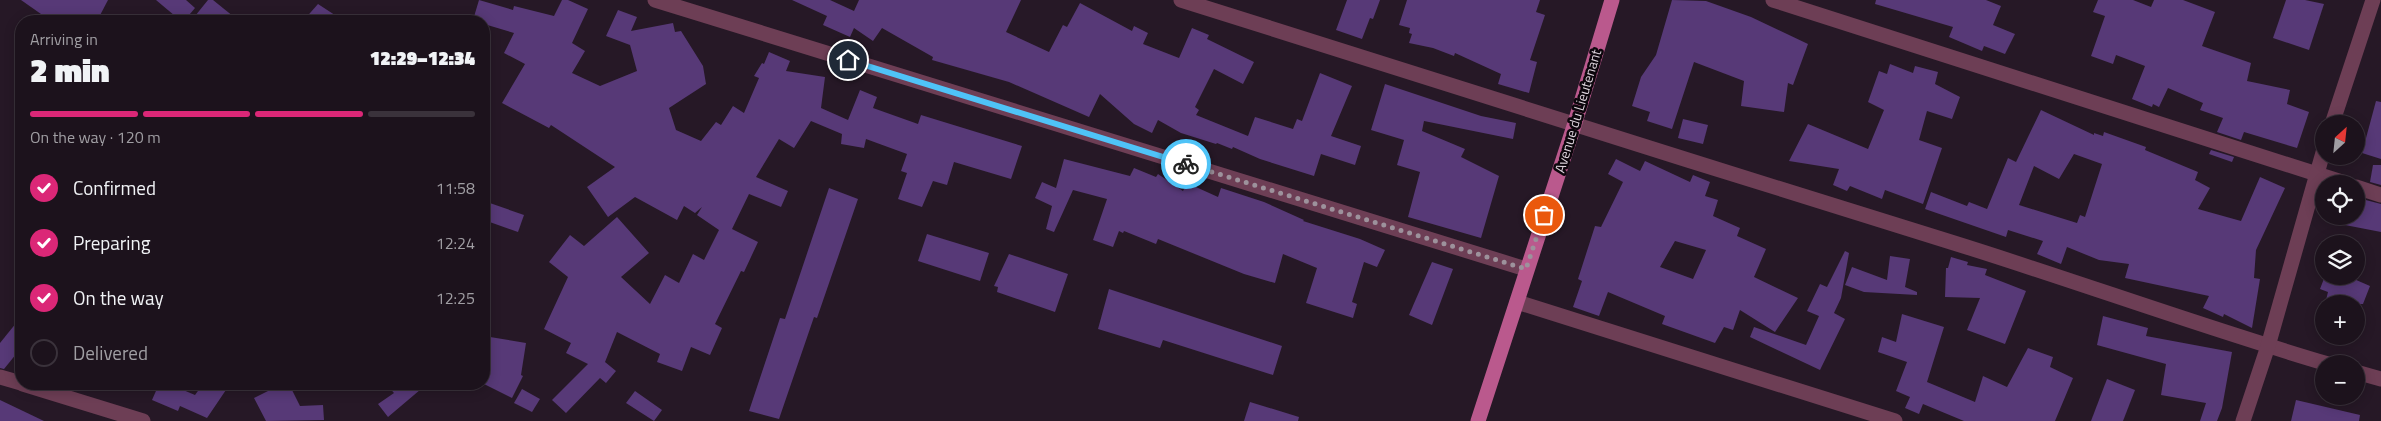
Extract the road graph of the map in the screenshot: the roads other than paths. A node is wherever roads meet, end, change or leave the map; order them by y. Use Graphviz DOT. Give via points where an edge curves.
graph roads {
  1 [pos="655,0"];
  2 [pos="1181,0"];
  3 [pos="1612,0"];
  4 [pos="1773,0"];
  5 [pos="2373,0"];
  6 [pos="2335,115"];
  7 [pos="1574,126"];
  8 [pos="2319,165"];
  9 [pos="2316,173"];
  10 [pos="2322,175"];
  11 [pos="2365,190"];
  12 [pos="2381,195"];
  13 [pos="1526,269"];
  14 [pos="1517,302"];
  15 [pos="2268,346"];
  16 [pos="2315,360"];
  17 [pos="2365,375"];
  18 [pos="0,377"];
  19 [pos="2381,379"];
  20 [pos="15,382"];
  21 [pos="42,390"];
  22 [pos="143,421"];
  23 [pos="1478,421"];
  24 [pos="1895,421"];
  25 [pos="2243,421"];
  1 -- 13 [label="street"];
  2 -- 7 [label="street"];
  3 -- 7 [label="main road, Avenue du Lieutenant"];
  4 -- 9 [label="street"];
  5 -- 6 [label="street"];
  7 -- 13 [label="main road, Avenue du Lieutenant"];
  7 -- 15 [label="street" via="1957,244"];
  8 -- 9 [label="street"];
  9 -- 10 [label="street"];
  9 -- 15 [label="street"];
  11 -- 12 [label="street"];
  13 -- 14 [label="main road, Avenue du Lieutenant"];
  14 -- 23 [label="main road, Avenue du Lieutenant"];
  14 -- 24 [label="street"];
  15 -- 16 [label="street"];
  15 -- 25 [label="street"];
  17 -- 19 [label="street"];
  18 -- 20 [label="street"];
  21 -- 22 [label="street"];
}
